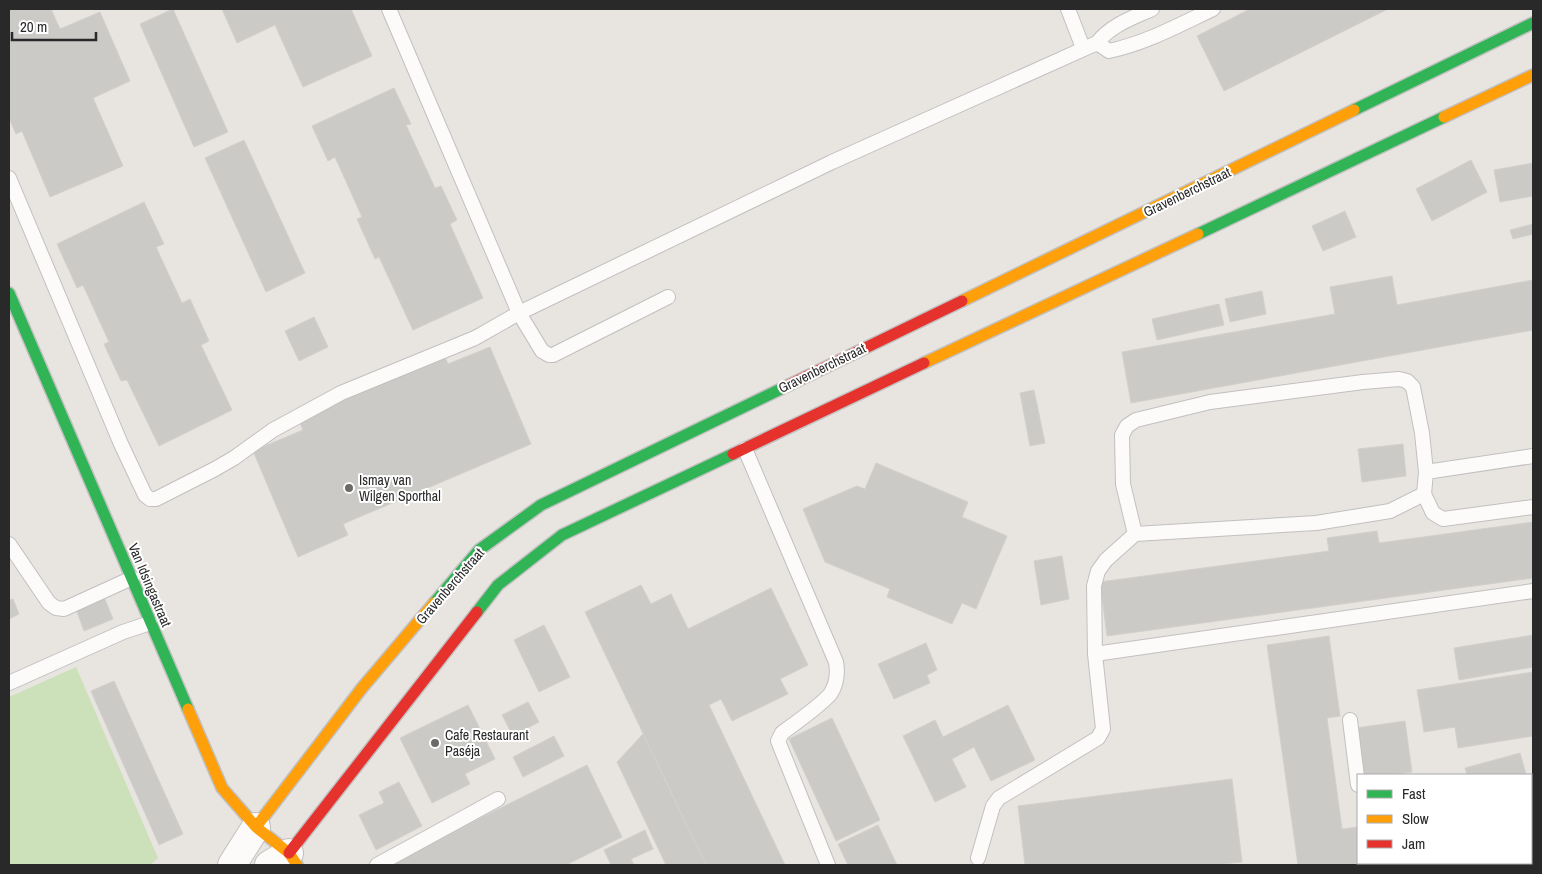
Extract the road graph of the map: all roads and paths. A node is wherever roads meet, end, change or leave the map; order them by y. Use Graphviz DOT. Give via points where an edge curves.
graph roads {
  1 [pos="389,9"];
  2 [pos="1068,9"];
  3 [pos="1152,9"];
  4 [pos="1213,9"];
  5 [pos="1533,24"];
  6 [pos="1097,43"];
  7 [pos="1084,48"];
  8 [pos="1533,75"];
  9 [pos="9,178"];
  10 [pos="9,293"];
  11 [pos="668,297"];
  12 [pos="519,313"];
  13 [pos="745,449"];
  14 [pos="1533,456"];
  15 [pos="1426,472"];
  16 [pos="1424,494"];
  17 [pos="1533,507"];
  18 [pos="1134,534"];
  19 [pos="9,544"];
  20 [pos="132,578"];
  21 [pos="1533,591"];
  22 [pos="150,623"];
  23 [pos="1095,654"];
  24 [pos="9,682"];
  25 [pos="1350,720"];
  26 [pos="1357,777"];
  27 [pos="498,799"];
  28 [pos="256,827"];
  29 [pos="978,858"];
  30 [pos="285,861"];
  31 [pos="232,865"];
  32 [pos="377,865"];
  33 [pos="828,865"];
  1 -- 12 [label="lane"];
  2 -- 7 [label="lane"];
  3 -- 6 [label="lane" via="1112,28"];
  4 -- 6 [label="lane" via="1128,47 1109,50"];
  5 -- 28 [label="street, Gravenberchstraat" via="540,505 479,550 362,688"];
  6 -- 7 [label="lane"];
  7 -- 12 [label="lane" via="832,162"];
  8 -- 13 [label="street"];
  9 -- 12 [label="lane" via="121,444 145,495 150,499 156,499 215,469 273,430 342,393 475,338"];
  10 -- 20 [label="street, Van Idsingastraat"];
  11 -- 12 [label="lane" via="554,355 544,353"];
  13 -- 30 [label="street" via="562,535 498,585"];
  13 -- 33 [label="lane" via="838,672 830,694 782,733 778,741"];
  14 -- 15 [label="lane"];
  15 -- 16 [label="lane"];
  15 -- 18 [label="lane" via="1413,387 1407,381 1363,382 1210,402 1136,420 1127,426 1122,435 1124,484"];
  16 -- 17 [label="lane" via="1433,513 1443,519"];
  16 -- 18 [label="lane" via="1390,511 1316,523"];
  18 -- 23 [label="lane" via="1098,571 1094,586"];
  19 -- 20 [label="lane" via="49,603 56,608 64,609"];
  20 -- 22 [label="street, Van Idsingastraat"];
  21 -- 23 [label="lane"];
  22 -- 24 [label="lane"];
  22 -- 28 [label="street, Van Idsingastraat" via="222,788"];
  23 -- 29 [label="lane" via="1103,729 1098,738 998,798"];
  25 -- 26 [label="lane"];
  27 -- 32 [label="lane"];
  28 -- 30 [label="street, Van Idsingastraat"];
  28 -- 31 [label="street, Gravenberchstraat"];
}
